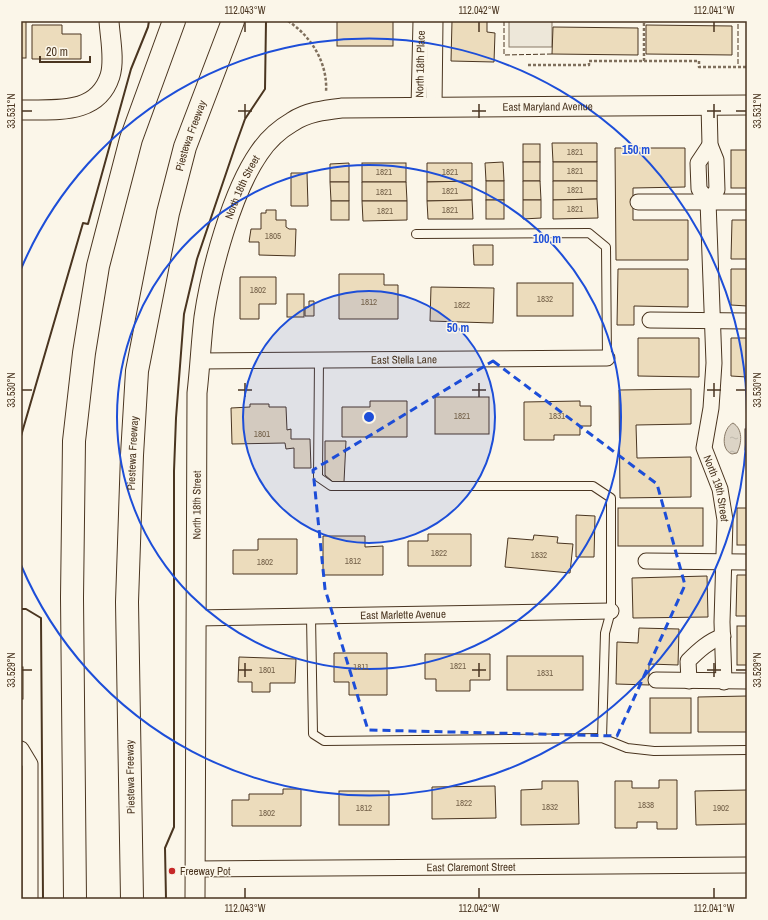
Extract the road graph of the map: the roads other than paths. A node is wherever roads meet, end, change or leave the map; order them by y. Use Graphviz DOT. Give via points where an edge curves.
graph roads {
  1 [pos="109,21"];
  2 [pos="174,21"];
  3 [pos="233,21"];
  4 [pos="428,22"];
  5 [pos="709,105"];
  6 [pos="747,105"];
  7 [pos="426,107"];
  8 [pos="21,110"];
  9 [pos="280,130"];
  10 [pos="708,201"];
  11 [pos="638,202"];
  12 [pos="747,202"];
  13 [pos="416,234"];
  14 [pos="650,320"];
  15 [pos="713,320"];
  16 [pos="747,320"];
  17 [pos="607,358"];
  18 [pos="319,360"];
  19 [pos="200,361"];
  20 [pos="646,561"];
  21 [pos="724,562"];
  22 [pos="747,562"];
  23 [pos="611,611"];
  24 [pos="311,616"];
  25 [pos="196,618"];
  26 [pos="723,636"];
  27 [pos="656,680"];
  28 [pos="689,681"];
  29 [pos="747,681"];
  30 [pos="724,682"];
  31 [pos="602,738"];
  32 [pos="21,749"];
  33 [pos="747,750"];
  34 [pos="747,865"];
  35 [pos="25,867"];
  36 [pos="195,869"];
  37 [pos="30,899"];
  38 [pos="75,899"];
  39 [pos="132,899"];
  40 [pos="195,899"];
  1 -- 8 [label="street" via="110,75 101,95 84,105 65,109"];
  2 -- 38 [label="highway" via="131,139 98,266 75,426 72,590"];
  3 -- 39 [label="highway, Piestewa Freeway" via="185,147 168,213 137,371 127,602"];
  4 -- 7 [label="street, North 18th Place"];
  5 -- 6 [label="street, East Maryland Avenue"];
  5 -- 7 [label="street, East Maryland Avenue"];
  5 -- 10 [label="street" via="710,145 716,160 717,190"];
  7 -- 9 [label="street, East Maryland Avenue" via="324,110 308,114"];
  9 -- 19 [label="street, North 18th Street" via="259,152 237,197 208,292"];
  10 -- 11 [label="street"];
  10 -- 12 [label="street"];
  10 -- 15 [label="street, North 19th Street"];
  13 -- 17 [label="lane" via="589,233 606,247"];
  14 -- 15 [label="street"];
  15 -- 16 [label="street"];
  15 -- 21 [label="street, North 19th Street" via="711,408 704,448 720,489 725,520"];
  17 -- 18 [label="street, East Stella Lane"];
  18 -- 19 [label="street, East Stella Lane"];
  18 -- 23 [label="lane" via="318,477 331,486 593,486 611,498"];
  19 -- 25 [label="street, North 18th Street" via="197,393"];
  20 -- 21 [label="street"];
  21 -- 22 [label="street"];
  21 -- 26 [label="street, North 19th Street"];
  23 -- 24 [label="street, East Marlette Avenue"];
  23 -- 31 [label="lane" via="605,633"];
  24 -- 25 [label="street, East Marlette Avenue"];
  24 -- 31 [label="lane" via="313,734 324,741"];
  25 -- 36 [label="street, North 18th Street"];
  26 -- 28 [label="street" via="700,648 688,660"];
  26 -- 30 [label="street, North 19th Street"];
  27 -- 28 [label="street"];
  28 -- 30 [label="street"];
  29 -- 30 [label="street"];
  31 -- 33 [label="lane" via="626,748 654,751"];
  32 -- 35 [label="street" via="30,764"];
  34 -- 36 [label="street, East Claremont Street"];
  35 -- 37 [label="street"];
  36 -- 40 [label="street, North 18th Street"];
}
